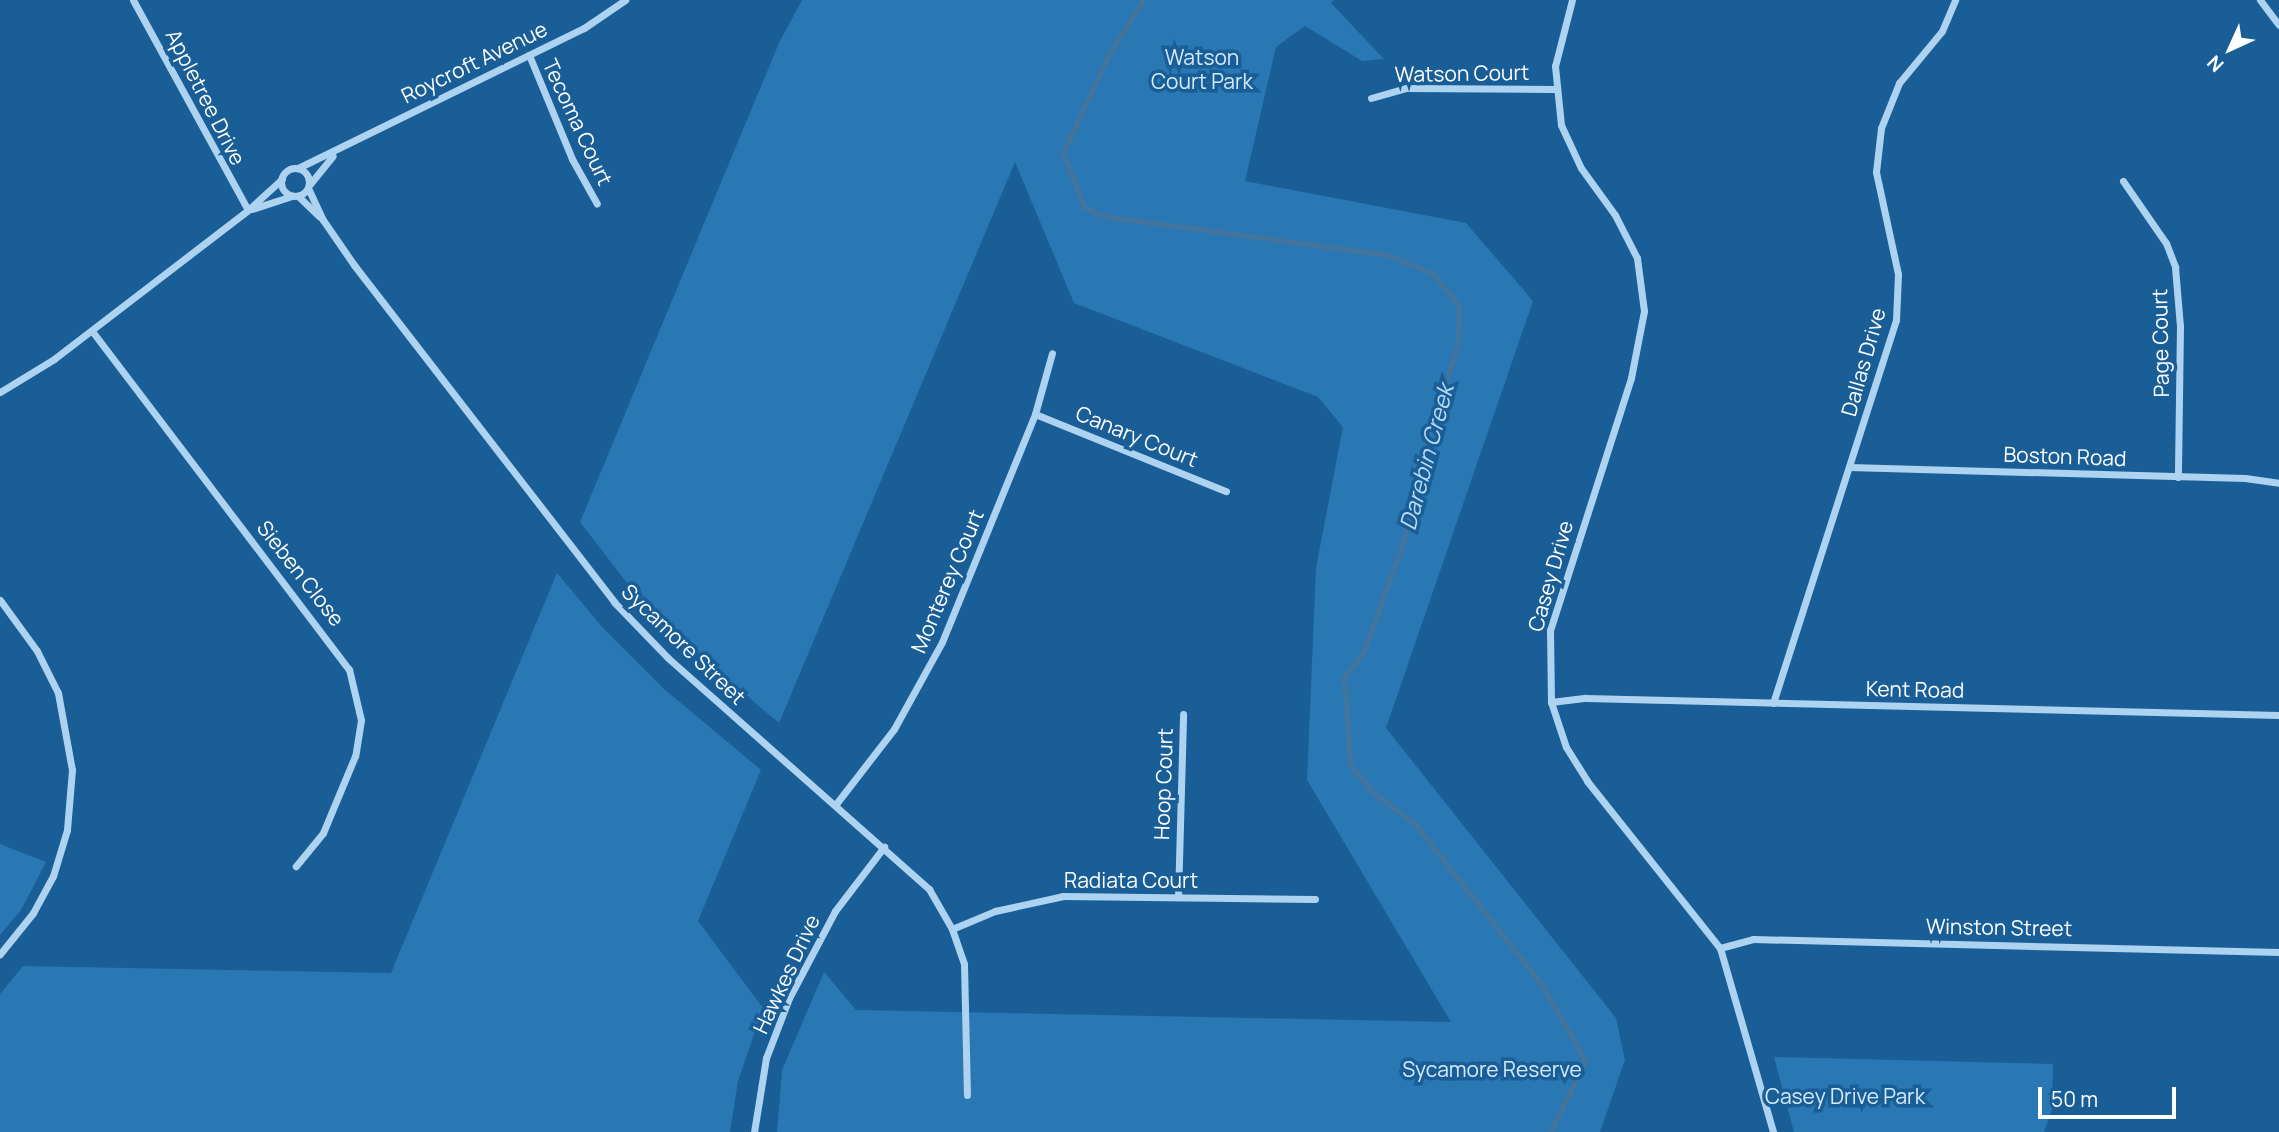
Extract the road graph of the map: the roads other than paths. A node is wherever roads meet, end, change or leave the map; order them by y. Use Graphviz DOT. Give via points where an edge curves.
graph roads {
  1 [pos="133,0"];
  2 [pos="625,0"];
  3 [pos="1572,0"];
  4 [pos="1955,0"];
  5 [pos="2272,0"];
  6 [pos="2262,3"];
  7 [pos="2279,25"];
  8 [pos="528,55"];
  9 [pos="1555,89"];
  10 [pos="1371,98"];
  11 [pos="336,153"];
  12 [pos="298,168"];
  13 [pos="282,179"];
  14 [pos="2123,181"];
  15 [pos="308,186"];
  16 [pos="295,196"];
  17 [pos="597,204"];
  18 [pos="248,210"];
  19 [pos="323,220"];
  20 [pos="92,331"];
  21 [pos="1052,353"];
  22 [pos="0,392"];
  23 [pos="1035,414"];
  24 [pos="1849,467"];
  25 [pos="2178,477"];
  26 [pos="2279,483"];
  27 [pos="1226,491"];
  28 [pos="0,600"];
  29 [pos="1550,702"];
  30 [pos="1773,703"];
  31 [pos="1183,714"];
  32 [pos="2279,715"];
  33 [pos="836,804"];
  34 [pos="884,846"];
  35 [pos="296,866"];
  36 [pos="1178,897"];
  37 [pos="1315,899"];
  38 [pos="952,929"];
  39 [pos="1720,948"];
  40 [pos="2279,952"];
  41 [pos="0,954"];
  42 [pos="967,1094"];
  43 [pos="754,1132"];
  44 [pos="1773,1132"];
  1 -- 18 [label="street, Appletree Drive"];
  2 -- 8 [label="street, Roycroft Avenue" via="584,28"];
  3 -- 9 [label="street, Casey Drive" via="1557,46"];
  4 -- 24 [label="street, Dallas Drive" via="1942,31 1899,83 1881,128 1876,172 1898,274 1899,300 1891,342"];
  5 -- 6 [label="street"];
  6 -- 7 [label="street"];
  8 -- 11 [label="street, Roycroft Avenue" via="459,86"];
  8 -- 17 [label="street, Tecoma Court" via="572,159"];
  9 -- 10 [label="street, Watson Court" via="1406,88"];
  9 -- 29 [label="street, Casey Drive" via="1570,148 1637,258 1644,311 1630,378 1550,630"];
  11 -- 12 [label="street, Roycroft Avenue"];
  11 -- 15 [label="street, Roycroft Avenue"];
  12 -- 13 [label="street" via="289,169"];
  12 -- 15 [label="street" via="308,176"];
  13 -- 16 [label="street" via="282,187"];
  13 -- 18 [label="street"];
  14 -- 25 [label="street, Page Court" via="2166,243 2175,267 2180,326"];
  15 -- 16 [label="street"];
  15 -- 19 [label="street, Sycamore Street"];
  16 -- 18 [label="street"];
  16 -- 19 [label="street, Sycamore Street"];
  18 -- 20 [label="street"];
  19 -- 33 [label="street, Sycamore Street" via="614,602 668,658"];
  20 -- 22 [label="street"];
  20 -- 35 [label="street, Sieben Close" via="349,669 361,720 357,748 323,833"];
  21 -- 23 [label="street, Monterey Court"];
  23 -- 27 [label="street, Canary Court"];
  23 -- 33 [label="street, Monterey Court" via="942,642 894,729"];
  24 -- 25 [label="street, Boston Road"];
  24 -- 30 [label="street, Dallas Drive"];
  25 -- 26 [label="street, Boston Road"];
  28 -- 41 [label="street" via="37,651 58,693 72,770 67,830 53,876 33,913"];
  29 -- 30 [label="street, Kent Road" via="1586,698"];
  29 -- 39 [label="street, Casey Drive" via="1566,747 1582,774"];
  30 -- 32 [label="street, Kent Road"];
  31 -- 36 [label="street, Hoop Court"];
  33 -- 34 [label="street, Sycamore Street"];
  34 -- 38 [label="street, Sycamore Street" via="929,889"];
  34 -- 43 [label="street, Hawkes Drive" via="835,911 789,998 766,1058"];
  36 -- 37 [label="street, Radiata Court"];
  36 -- 38 [label="street, Radiata Court" via="1063,896 995,911"];
  38 -- 42 [label="street, Sycamore Street" via="967,984"];
  39 -- 40 [label="street, Winston Street" via="1754,939"];
  39 -- 44 [label="street, Casey Drive"];
}
